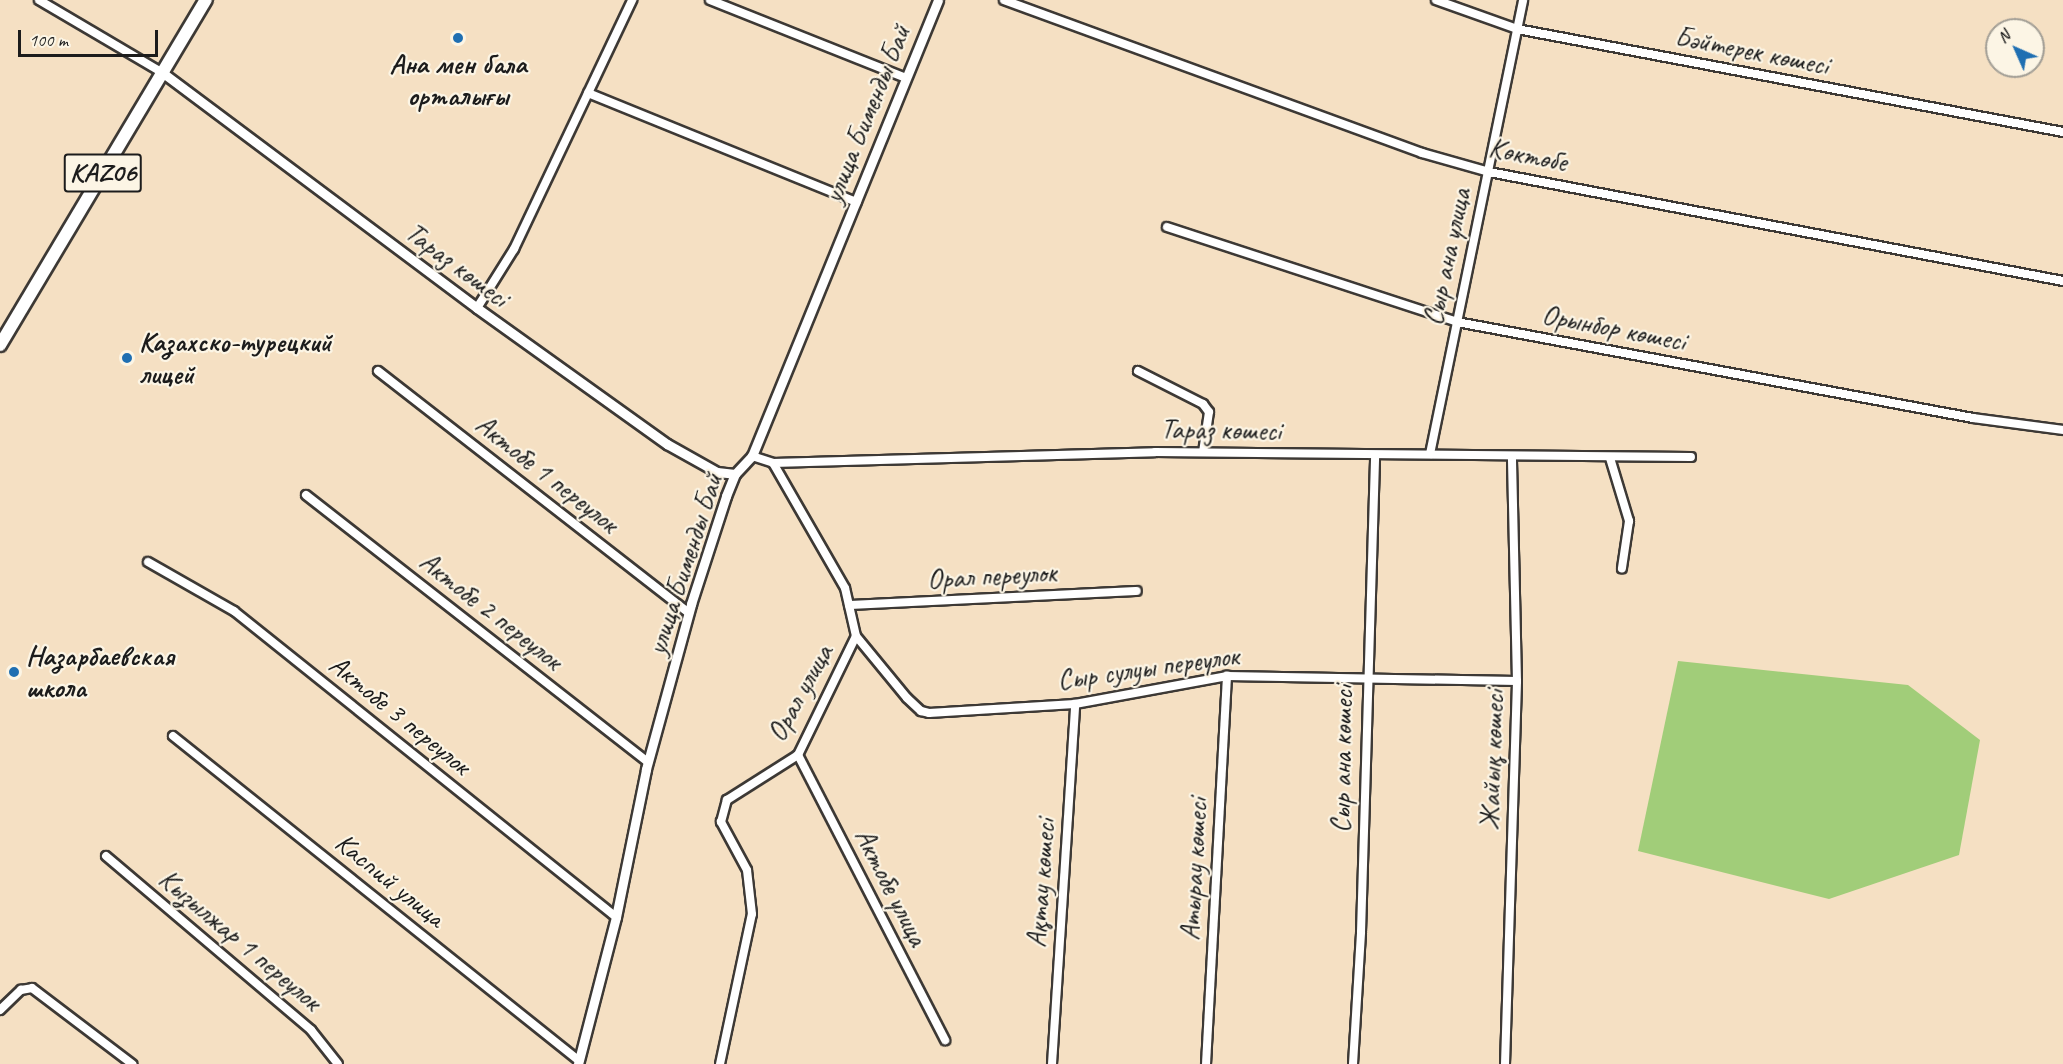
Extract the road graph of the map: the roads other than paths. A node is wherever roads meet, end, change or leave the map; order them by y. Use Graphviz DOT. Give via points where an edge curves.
graph roads {
  1 [pos="39,0"];
  2 [pos="206,0"];
  3 [pos="632,0"];
  4 [pos="710,0"];
  5 [pos="938,0"];
  6 [pos="1004,0"];
  7 [pos="1436,0"];
  8 [pos="1523,0"];
  9 [pos="1517,29"];
  10 [pos="163,73"];
  11 [pos="906,78"];
  12 [pos="588,93"];
  13 [pos="2063,132"];
  14 [pos="1489,172"];
  15 [pos="857,202"];
  16 [pos="1167,227"];
  17 [pos="2063,281"];
  18 [pos="477,308"];
  19 [pos="1457,322"];
  20 [pos="0,345"];
  21 [pos="378,371"];
  22 [pos="1138,371"];
  23 [pos="2063,430"];
  24 [pos="1203,452"];
  25 [pos="1430,454"];
  26 [pos="1375,455"];
  27 [pos="752,456"];
  28 [pos="1691,456"];
  29 [pos="1512,458"];
  30 [pos="1610,458"];
  31 [pos="773,463"];
  32 [pos="735,474"];
  33 [pos="306,495"];
  34 [pos="148,562"];
  35 [pos="1622,568"];
  36 [pos="1137,591"];
  37 [pos="849,605"];
  38 [pos="689,613"];
  39 [pos="856,636"];
  40 [pos="1227,676"];
  41 [pos="1366,680"];
  42 [pos="1517,681"];
  43 [pos="1075,704"];
  44 [pos="173,736"];
  45 [pos="798,755"];
  46 [pos="648,762"];
  47 [pos="106,856"];
  48 [pos="616,917"];
  49 [pos="0,1010"];
  50 [pos="945,1040"];
  51 [pos="578,1062"];
  52 [pos="132,1064"];
  53 [pos="338,1064"];
  54 [pos="720,1064"];
  55 [pos="1052,1064"];
  56 [pos="1206,1064"];
  57 [pos="1353,1064"];
  58 [pos="1505,1064"];
  1 -- 10 [label="street"];
  2 -- 10 [label="main road, KAZ06"];
  3 -- 12 [label="street"];
  4 -- 11 [label="street"];
  5 -- 11 [label="street, улица Бименды Бай"];
  6 -- 14 [label="street, Көктөбе" via="1422,153"];
  7 -- 9 [label="street, Бәйтерек көшесі"];
  8 -- 9 [label="street, Сыр ана улица"];
  9 -- 13 [label="street, Бәйтерек көшесі"];
  9 -- 14 [label="street, Сыр ана улица"];
  10 -- 18 [label="street, Тараз көшесі"];
  10 -- 20 [label="main road, KAZ06"];
  11 -- 15 [label="street, улица Бименды Бай"];
  12 -- 15 [label="street"];
  12 -- 18 [label="street" via="514,249"];
  14 -- 17 [label="street, Көктөбе"];
  14 -- 19 [label="street, Сыр ана улица"];
  15 -- 27 [label="street, улица Бименды Бай"];
  16 -- 19 [label="street, Орынбор көшесі"];
  18 -- 32 [label="street, Тараз көшесі" via="667,444 717,472"];
  19 -- 23 [label="street, Орынбор көшесі" via="1973,418"];
  19 -- 25 [label="street, Сыр ана улица"];
  21 -- 38 [label="street, Актобе 1 переулок"];
  22 -- 24 [label="street" via="1203,405 1209,412"];
  24 -- 26 [label="street, Тараз көшесі"];
  24 -- 31 [label="street, Тараз көшесі"];
  25 -- 26 [label="street, Тараз көшесі"];
  25 -- 29 [label="street, Тараз көшесі"];
  26 -- 41 [label="street, Сыр ана көшесі"];
  27 -- 31 [label="street, Тараз көшесі"];
  27 -- 32 [label="street, улица Бименды Бай"];
  28 -- 30 [label="street, Тараз көшесі"];
  29 -- 30 [label="street, Тараз көшесі"];
  29 -- 42 [label="street, Жайық көшесі"];
  30 -- 35 [label="street" via="1629,521"];
  31 -- 37 [label="street, Орал улица" via="845,588"];
  32 -- 38 [label="street, улица Бименды Бай"];
  33 -- 46 [label="street, Актобе 2 переулок"];
  34 -- 48 [label="street, Актобе 3 переулок" via="234,611"];
  36 -- 37 [label="street, Орал переулок"];
  37 -- 39 [label="street, Орал улица"];
  38 -- 46 [label="street, улица Бименды Бай"];
  39 -- 43 [label="street, Сыр сулуы переулок" via="921,711"];
  39 -- 45 [label="street, Орал улица"];
  40 -- 41 [label="street, Сыр сулуы переулок"];
  40 -- 43 [label="street, Сыр сулуы переулок"];
  40 -- 56 [label="street, Атырау көшесі"];
  41 -- 42 [label="street, Сыр сулуы переулок"];
  41 -- 57 [label="street, Сыр ана көшесі" via="1362,932"];
  42 -- 58 [label="street, Жайық көшесі"];
  43 -- 55 [label="street, Ақтау көшесі"];
  44 -- 51 [label="street, Каспий улица"];
  45 -- 50 [label="street, Актобе улица"];
  45 -- 54 [label="street, Орал улица" via="727,800 721,822 747,870 752,915"];
  46 -- 48 [label="street, улица Бименды Бай"];
  47 -- 53 [label="street, Кызылжар 1 переулок" via="311,1030"];
  48 -- 51 [label="street, улица Бименды Бай"];
  49 -- 52 [label="street" via="21,990 32,988"];
}
